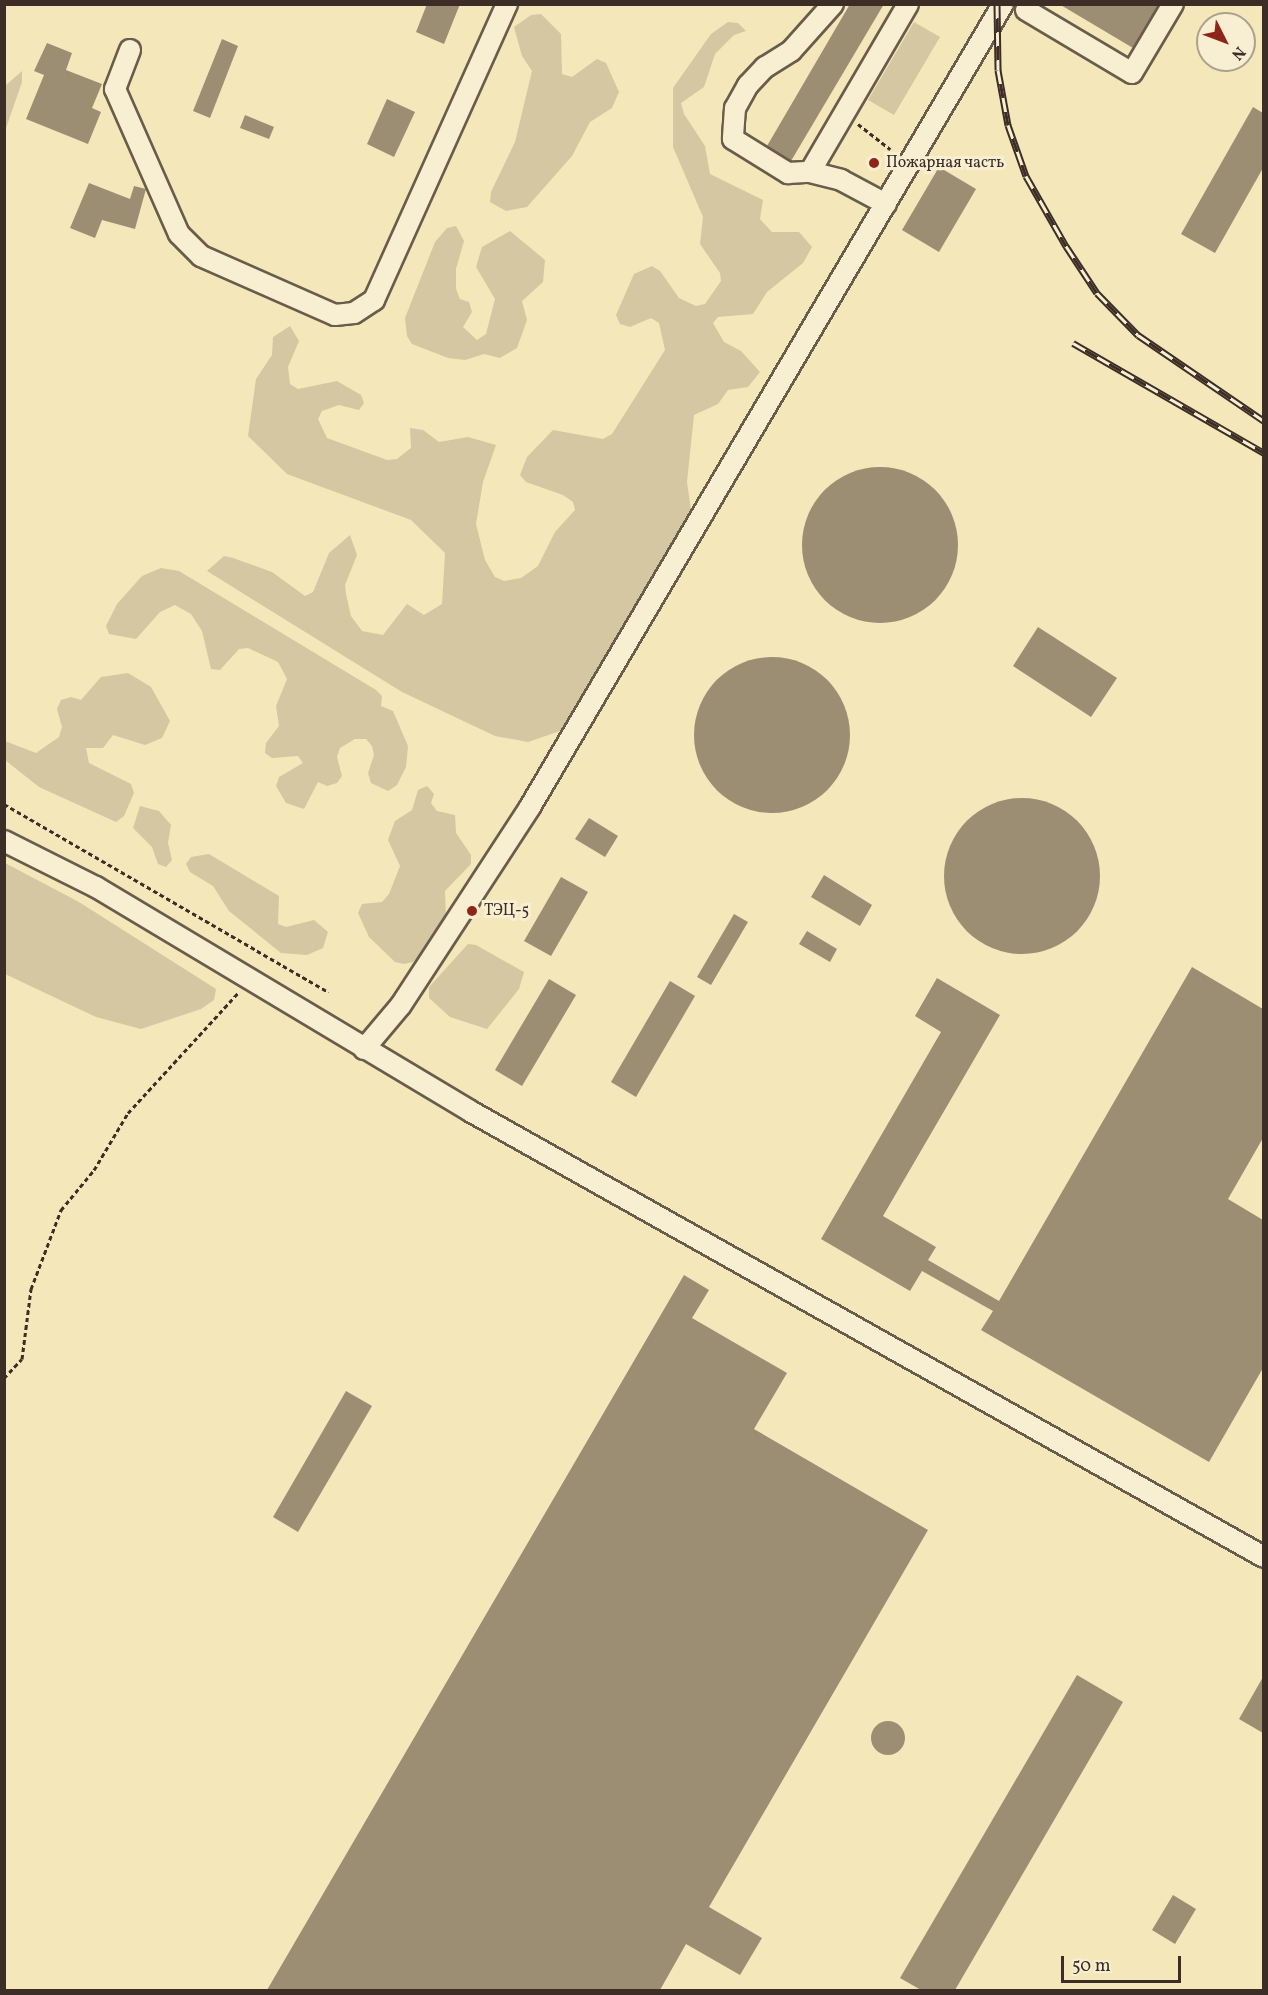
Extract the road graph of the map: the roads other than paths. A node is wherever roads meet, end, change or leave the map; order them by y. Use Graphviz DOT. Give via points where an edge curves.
graph roads {
  1 [pos="507,4"];
  2 [pos="833,4"];
  3 [pos="908,4"];
  4 [pos="985,4"];
  5 [pos="1003,4"];
  6 [pos="1173,4"];
  7 [pos="1026,10"];
  8 [pos="991,26"];
  9 [pos="130,50"];
  10 [pos="810,172"];
  11 [pos="886,204"];
  12 [pos="4,841"];
  13 [pos="364,1049"];
  14 [pos="1263,1557"];
  1 -- 9 [label="street" via="374,300 354,313 335,315 201,256 179,234 115,89"];
  2 -- 10 [label="street" via="791,51 760,73 735,108 733,139 788,173"];
  3 -- 10 [label="street"];
  4 -- 8 [label="street"];
  5 -- 8 [label="street"];
  6 -- 7 [label="street" via="1132,73"];
  8 -- 11 [label="street"];
  10 -- 11 [label="street" via="841,180"];
  11 -- 13 [label="street" via="530,807 401,1005"];
  12 -- 13 [label="street" via="96,887"];
  13 -- 14 [label="street"];
}
